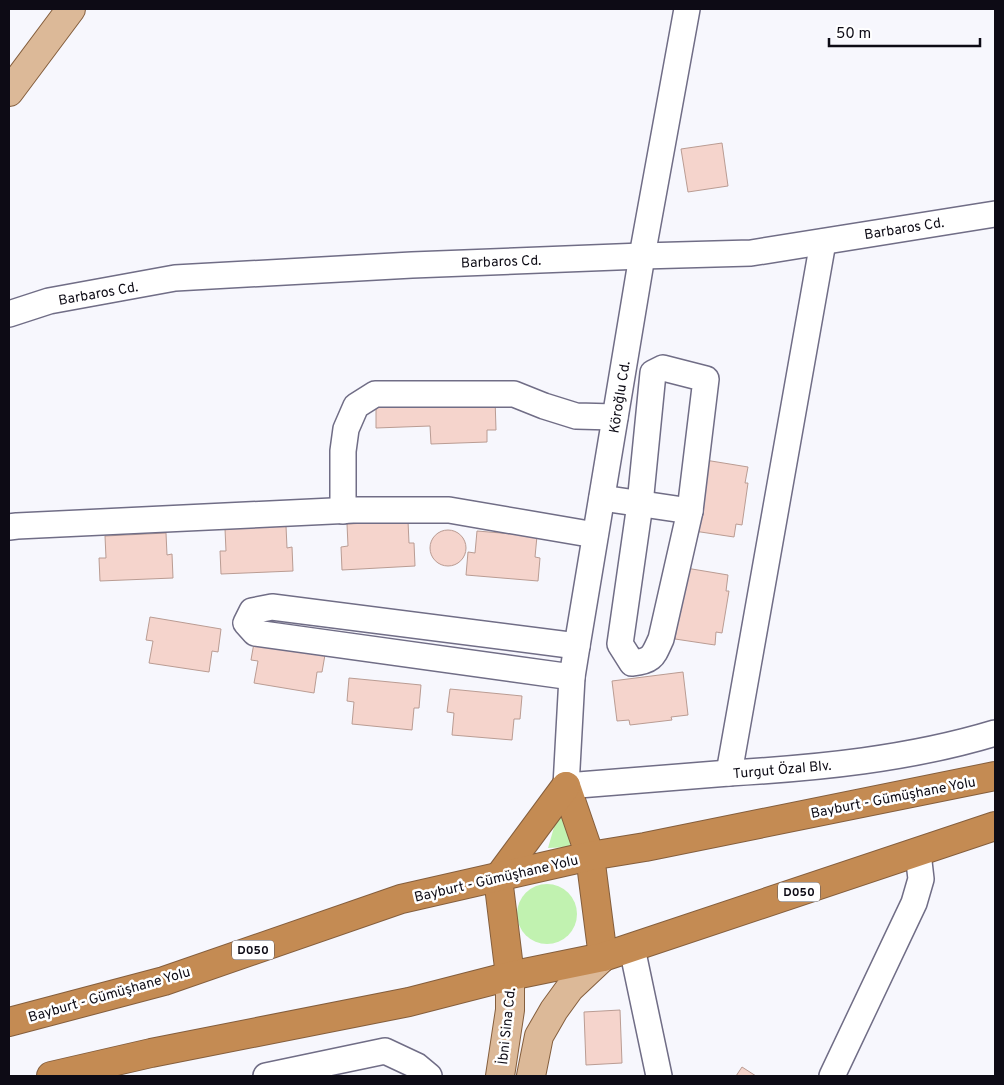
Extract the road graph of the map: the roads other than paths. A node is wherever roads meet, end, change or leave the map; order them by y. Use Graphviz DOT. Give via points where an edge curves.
graph roads {
  1 [pos="71,9"];
  2 [pos="687,9"];
  3 [pos="9,92"];
  4 [pos="995,214"];
  5 [pos="822,242"];
  6 [pos="642,256"];
  7 [pos="9,314"];
  8 [pos="615,417"];
  9 [pos="602,498"];
  10 [pos="640,504"];
  11 [pos="343,511"];
  12 [pos="690,512"];
  13 [pos="9,527"];
  14 [pos="595,535"];
  15 [pos="577,646"];
  16 [pos="572,677"];
  17 [pos="995,733"];
  18 [pos="729,773"];
  19 [pos="995,776"];
  20 [pos="566,786"];
  21 [pos="995,826"];
  22 [pos="918,853"];
  23 [pos="590,856"];
  24 [pos="498,878"];
  25 [pos="632,948"];
  26 [pos="603,957"];
  27 [pos="510,976"];
  28 [pos="9,1022"];
  29 [pos="51,1076"];
  30 [pos="266,1076"];
  31 [pos="429,1076"];
  32 [pos="500,1076"];
  33 [pos="531,1076"];
  34 [pos="659,1076"];
  35 [pos="832,1076"];
  1 -- 3 [label="main road"];
  2 -- 6 [label="street, Köroğlu Cd."];
  4 -- 5 [label="street, Barbaros Cd."];
  5 -- 6 [label="street, Barbaros Cd." via="751,253"];
  5 -- 18 [label="street"];
  6 -- 7 [label="street, Barbaros Cd." via="175,278 49,301"];
  6 -- 8 [label="street, Köroğlu Cd."];
  8 -- 9 [label="street, Köroğlu Cd."];
  8 -- 11 [label="street" via="576,416 514,394 375,394 356,406 346,429"];
  9 -- 10 [label="street"];
  9 -- 14 [label="street, Köroğlu Cd."];
  10 -- 12 [label="street"];
  10 -- 12 [label="street" via="652,373 663,368 706,379"];
  10 -- 12 [label="street" via="620,644 632,663 653,656 661,639"];
  11 -- 13 [label="street"];
  11 -- 14 [label="street" via="449,510"];
  14 -- 15 [label="street, Köroğlu Cd."];
  15 -- 16 [label="street, Köroğlu Cd."];
  15 -- 16 [label="street" via="272,607 252,611 246,623 255,633"];
  16 -- 20 [label="street, Köroğlu Cd."];
  17 -- 18 [label="street, Turgut Özal Blv." via="932,749 863,761"];
  18 -- 20 [label="street, Turgut Özal Blv."];
  19 -- 23 [label="highway, Bayburt - Gümüşhane Yolu / D050"];
  20 -- 23 [label="highway"];
  20 -- 24 [label="highway"];
  21 -- 22 [label="highway, D050"];
  22 -- 25 [label="highway, D050"];
  22 -- 35 [label="street" via="921,879 914,903"];
  23 -- 24 [label="highway, Bayburt - Gümüşhane Yolu / D050"];
  23 -- 26 [label="highway"];
  24 -- 27 [label="highway"];
  24 -- 28 [label="highway, Bayburt - Gümüşhane Yolu / D050" via="401,899 164,981"];
  25 -- 26 [label="highway, D050"];
  25 -- 34 [label="street"];
  26 -- 27 [label="highway, D050"];
  26 -- 33 [label="main road" via="570,988 554,1010 539,1036"];
  27 -- 29 [label="highway, D050" via="408,1002"];
  27 -- 32 [label="main road, İbni Sina Cd." via="510,1010"];
  30 -- 31 [label="street" via="385,1051"];
}
